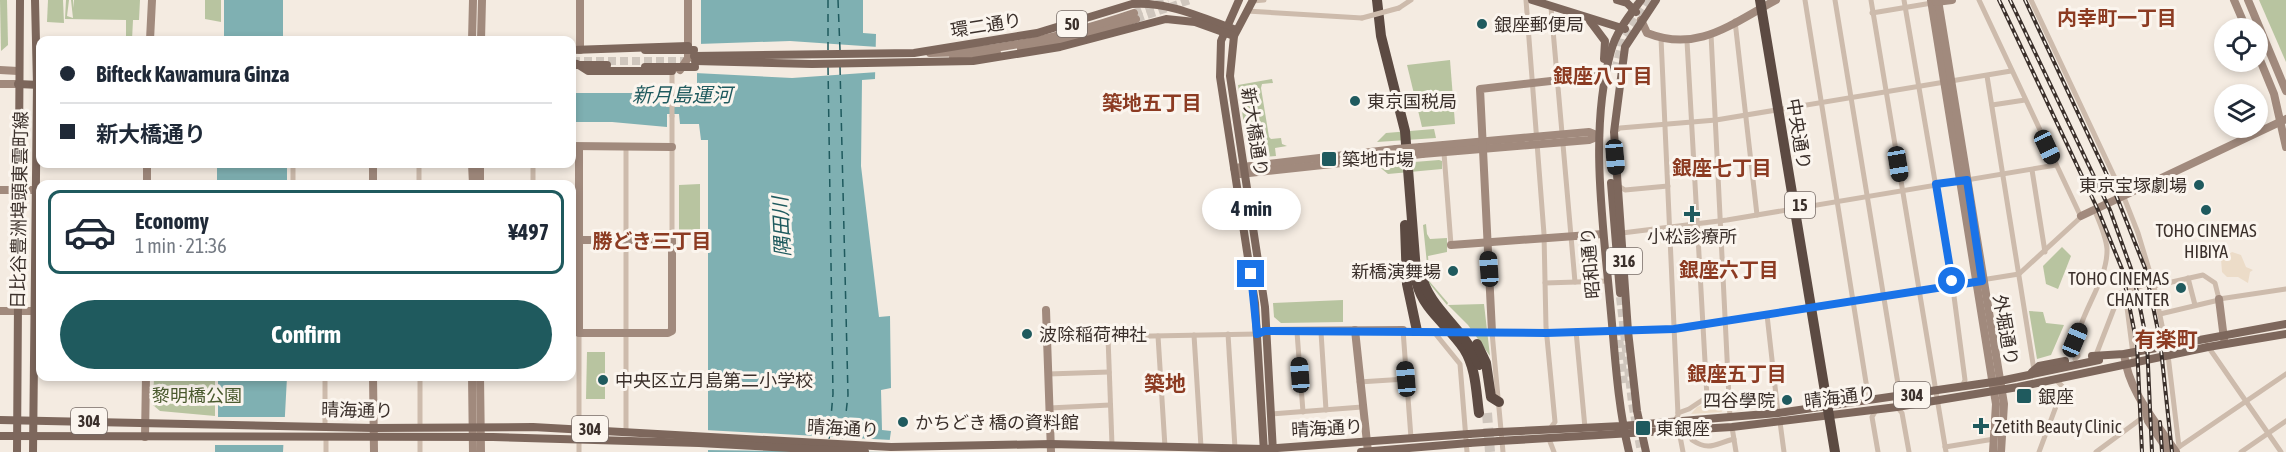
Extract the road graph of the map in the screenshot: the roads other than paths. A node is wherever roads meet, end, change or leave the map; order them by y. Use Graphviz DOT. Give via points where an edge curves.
graph roads {
  1 [pos="20,0"];
  2 [pos="35,0"];
  3 [pos="152,0"];
  4 [pos="473,0"];
  5 [pos="482,0"];
  6 [pos="580,0"];
  7 [pos="688,0"];
  8 [pos="1239,0"];
  9 [pos="1264,0"];
  10 [pos="1377,0"];
  11 [pos="1383,0"];
  12 [pos="1411,0"];
  13 [pos="1526,0"];
  14 [pos="1532,0"];
  15 [pos="1617,0"];
  16 [pos="1639,0"];
  17 [pos="1656,0"];
  18 [pos="1804,0"];
  19 [pos="1835,0"];
  20 [pos="1871,0"];
  21 [pos="1904,0"];
  22 [pos="1952,0"];
  23 [pos="1979,0"];
  24 [pos="2031,0"];
  25 [pos="2234,0"];
  26 [pos="2248,0"];
  27 [pos="1252,1"];
  28 [pos="1934,1"];
  29 [pos="1766,2"];
  30 [pos="1630,6"];
  31 [pos="1551,7"];
  32 [pos="1905,7"];
  33 [pos="1245,11"];
  34 [pos="1872,13"];
  35 [pos="1135,16"];
  36 [pos="1582,16"];
  37 [pos="2242,18"];
  38 [pos="1641,20"];
  39 [pos="1735,21"];
  40 [pos="1224,29"];
  41 [pos="1620,29"];
  42 [pos="1235,33"];
  43 [pos="1711,34"];
  44 [pos="37,36"];
  45 [pos="150,36"];
  46 [pos="472,36"];
  47 [pos="481,36"];
  48 [pos="576,36"];
  49 [pos="1661,38"];
  50 [pos="1687,41"];
  51 [pos="688,46"];
  52 [pos="576,50"];
  53 [pos="576,50"];
  54 [pos="694,58"];
  55 [pos="913,58"];
  56 [pos="812,59"];
  57 [pos="576,65"];
  58 [pos="576,66"];
  59 [pos="1389,68"];
  60 [pos="0,70"];
  61 [pos="1616,70"];
  62 [pos="18,71"];
  63 [pos="672,71"];
  64 [pos="2011,71"];
  65 [pos="36,72"];
  66 [pos="2265,72"];
  67 [pos="1987,76"];
  68 [pos="1606,78"];
  69 [pos="1558,80"];
  70 [pos="1947,82"];
  71 [pos="1531,83"];
  72 [pos="0,84"];
  73 [pos="18,84"];
  74 [pos="36,85"];
  75 [pos="1918,87"];
  76 [pos="2286,91"];
  77 [pos="1887,92"];
  78 [pos="1851,97"];
  79 [pos="2025,99"];
  80 [pos="1820,103"];
  81 [pos="1992,105"];
  82 [pos="1780,109"];
  83 [pos="1745,116"];
  84 [pos="1716,120"];
  85 [pos="2284,120"];
  86 [pos="1691,123"];
  87 [pos="1665,125"];
  88 [pos="1614,132"];
  89 [pos="1599,136"];
  90 [pos="1563,139"];
  91 [pos="1536,141"];
  92 [pos="576,147"];
  93 [pos="626,147"];
  94 [pos="672,147"];
  95 [pos="1482,147"];
  96 [pos="2286,147"];
  97 [pos="1422,151"];
  98 [pos="1444,153"];
  99 [pos="2056,165"];
  100 [pos="1244,170"];
  101 [pos="2032,170"];
  102 [pos="1234,172"];
  103 [pos="1616,174"];
  104 [pos="2003,175"];
  105 [pos="1602,178"];
  106 [pos="1964,180"];
  107 [pos="1936,184"];
  108 [pos="1617,185"];
  109 [pos="1668,186"];
  110 [pos="0,190"];
  111 [pos="18,190"];
  112 [pos="36,191"];
  113 [pos="1902,191"];
  114 [pos="2123,195"];
  115 [pos="1867,196"];
  116 [pos="1836,202"];
  117 [pos="1613,203"];
  118 [pos="1798,208"];
  119 [pos="2094,209"];
  120 [pos="1757,215"];
  121 [pos="2081,216"];
  122 [pos="1721,221"];
  123 [pos="1698,224"];
  124 [pos="1670,228"];
  125 [pos="1622,233"];
  126 [pos="1603,234"];
  127 [pos="1571,236"];
  128 [pos="1544,239"];
  129 [pos="576,240"];
  130 [pos="626,240"];
  131 [pos="672,240"];
  132 [pos="1487,243"];
  133 [pos="1451,245"];
  134 [pos="2045,252"];
  135 [pos="2019,274"];
  136 [pos="2188,278"];
  137 [pos="1608,281"];
  138 [pos="1979,281"];
  139 [pos="1575,282"];
  140 [pos="1545,283"];
  141 [pos="2154,284"];
  142 [pos="1952,285"];
  143 [pos="2286,289"];
  144 [pos="1919,290"];
  145 [pos="2124,292"];
  146 [pos="1884,296"];
  147 [pos="2219,300"];
  148 [pos="1434,302"];
  149 [pos="1854,302"];
  150 [pos="2195,305"];
  151 [pos="1814,308"];
  152 [pos="1046,310"];
  153 [pos="0,311"];
  154 [pos="17,311"];
  155 [pos="36,311"];
  156 [pos="2160,314"];
  157 [pos="1767,315"];
  158 [pos="1727,322"];
  159 [pos="2286,324"];
  160 [pos="1704,325"];
  161 [pos="1674,329"];
  162 [pos="1355,330"];
  163 [pos="1403,330"];
  164 [pos="1628,330"];
  165 [pos="1417,331"];
  166 [pos="1576,331"];
  167 [pos="1297,332"];
  168 [pos="1321,332"];
  169 [pos="1436,332"];
  170 [pos="1492,332"];
  171 [pos="1612,332"];
  172 [pos="576,333"];
  173 [pos="626,333"];
  174 [pos="1261,333"];
  175 [pos="1546,333"];
  176 [pos="2223,333"];
  177 [pos="1228,334"];
  178 [pos="2286,334"];
  179 [pos="1194,335"];
  180 [pos="1158,336"];
  181 [pos="1108,337"];
  182 [pos="2205,337"];
  183 [pos="1047,338"];
  184 [pos="2224,344"];
  185 [pos="2208,347"];
  186 [pos="2167,350"];
  187 [pos="2134,352"];
  188 [pos="2124,354"];
  189 [pos="576,357"];
  190 [pos="2098,357"];
  191 [pos="2075,359"];
  192 [pos="2130,363"];
  193 [pos="1109,372"];
  194 [pos="2032,372"];
  195 [pos="1048,374"];
  196 [pos="2286,374"];
  197 [pos="36,377"];
  198 [pos="1406,379"];
  199 [pos="2056,380"];
  200 [pos="146,381"];
  201 [pos="325,381"];
  202 [pos="373,381"];
  203 [pos="420,381"];
  204 [pos="472,381"];
  205 [pos="480,381"];
  206 [pos="1359,382"];
  207 [pos="1997,386"];
  208 [pos="1960,388"];
  209 [pos="1936,396"];
  210 [pos="1707,397"];
  211 [pos="1894,397"];
  212 [pos="1874,400"];
  213 [pos="1499,402"];
  214 [pos="2246,402"];
  215 [pos="1110,405"];
  216 [pos="1730,405"];
  217 [pos="1362,407"];
  218 [pos="1897,407"];
  219 [pos="1049,408"];
  220 [pos="2146,409"];
  221 [pos="1326,410"];
  222 [pos="1830,410"];
  223 [pos="1877,410"];
  224 [pos="1303,412"];
  225 [pos="1678,413"];
  226 [pos="1271,414"];
  227 [pos="1779,417"];
  228 [pos="0,420"];
  229 [pos="17,420"];
  230 [pos="33,420"];
  231 [pos="2286,421"];
  232 [pos="1673,422"];
  233 [pos="1731,422"];
  234 [pos="145,423"];
  235 [pos="1640,424"];
  236 [pos="476,427"];
  237 [pos="1585,428"];
  238 [pos="579,429"];
  239 [pos="1624,430"];
  240 [pos="1691,430"];
  241 [pos="325,431"];
  242 [pos="1679,431"];
  243 [pos="374,432"];
  244 [pos="420,432"];
  245 [pos="626,432"];
  246 [pos="1642,434"];
  247 [pos="2268,434"];
  248 [pos="1549,435"];
  249 [pos="0,436"];
  250 [pos="16,436"];
  251 [pos="33,436"];
  252 [pos="145,437"];
  253 [pos="476,437"];
  254 [pos="1501,437"];
  255 [pos="1411,438"];
  256 [pos="1734,439"];
  257 [pos="1994,439"];
  258 [pos="579,440"];
  259 [pos="700,440"];
  260 [pos="1468,441"];
  261 [pos="1112,445"];
  262 [pos="1165,447"];
  263 [pos="1201,447"];
  264 [pos="1051,448"];
  265 [pos="1235,448"];
  266 [pos="930,449"];
  267 [pos="1367,449"];
  268 [pos="1269,450"];
  269 [pos="1945,450"];
  270 [pos="1712,451"];
  271 [pos="2176,451"];
  272 [pos="17,452"];
  273 [pos="33,452"];
  274 [pos="326,452"];
  275 [pos="374,452"];
  276 [pos="420,452"];
  277 [pos="473,452"];
  278 [pos="481,452"];
  279 [pos="579,452"];
  280 [pos="865,452"];
  281 [pos="1361,452"];
  282 [pos="1503,452"];
  283 [pos="1554,452"];
  284 [pos="1629,452"];
  285 [pos="1646,452"];
  286 [pos="1683,452"];
  287 [pos="1736,452"];
  288 [pos="1784,452"];
  289 [pos="1835,452"];
  290 [pos="1840,452"];
  291 [pos="1878,452"];
  292 [pos="1909,452"];
  293 [pos="1993,452"];
  294 [pos="2001,452"];
  295 [pos="2039,452"];
  296 [pos="2096,452"];
  297 [pos="2241,452"];
  298 [pos="2281,452"];
  1 -- 62 [label="main road, 日比谷豊洲埠頭東雲町線"];
  2 -- 44 [label="main road, 日比谷豊洲埠頭東雲町線"];
  3 -- 45 [label="street"];
  4 -- 46 [label="street"];
  5 -- 47 [label="street"];
  6 -- 48 [label="street"];
  7 -- 51 [label="street"];
  8 -- 40 [label="main road, 新大橋通り"];
  9 -- 27 [label="street"];
  10 -- 59 [label="highway"];
  11 -- 148 [label="highway" via="1390,47 1409,119 1422,276"];
  12 -- 33 [label="street, bridge" via="1398,8 1362,18"];
  13 -- 71 [label="street"];
  14 -- 31 [label="main road"];
  15 -- 30 [label="main road"];
  16 -- 30 [label="main road, 昭和通り / 316"];
  17 -- 38 [label="main road, 昭和通り / 316"];
  18 -- 80 [label="street"];
  19 -- 78 [label="street"];
  20 -- 34 [label="street"];
  21 -- 32 [label="street"];
  22 -- 28 [label="street"];
  23 -- 64 [label="street"];
  24 -- 114 [label="street"];
  25 -- 37 [label="street"];
  26 -- 76 [label="street"];
  27 -- 33 [label="main road, 新大橋通り"];
  28 -- 32 [label="street"];
  28 -- 70 [label="street, 外堀通り"];
  29 -- 39 [label="street"];
  29 -- 82 [label="highway, 中央通り / 15"];
  30 -- 38 [label="main road"];
  30 -- 41 [label="main road, 昭和通り / 316"];
  31 -- 36 [label="main road"];
  31 -- 69 [label="street"];
  32 -- 34 [label="street"];
  32 -- 75 [label="street"];
  33 -- 42 [label="main road, 新大橋通り"];
  34 -- 77 [label="street"];
  35 -- 55 [label="street, 環二通り" via="1082,36 1023,49"];
  36 -- 41 [label="main road"];
  36 -- 68 [label="main road" via="1596,26 1605,41"];
  38 -- 41 [label="main road, 316"];
  38 -- 49 [label="street" via="1644,31"];
  38 -- 88 [label="main road, 昭和通り / 316" via="1622,57"];
  39 -- 43 [label="street"];
  39 -- 83 [label="street"];
  40 -- 42 [label="main road, 環二通り / 50"];
  40 -- 55 [label="main road, 環二通り / 50" via="1187,20 1160,19 1017,56 959,63"];
  40 -- 55 [label="main road, 環二通り / 50" via="1166,6 1138,4 1037,33"];
  40 -- 102 [label="main road, 新大橋通り" via="1219,51 1220,77"];
  41 -- 68 [label="main road, 昭和通り / 316"];
  42 -- 100 [label="main road, 新大橋通り" via="1230,76"];
  43 -- 50 [label="street"];
  43 -- 84 [label="street"];
  49 -- 50 [label="street"];
  49 -- 87 [label="street"];
  50 -- 86 [label="street"];
  51 -- 52 [label="main road"];
  51 -- 63 [label="street" via="687,62 682,69"];
  53 -- 56 [label="main road, 50, bridge" via="737,50"];
  54 -- 56 [label="main road, 環二通り / 50"];
  55 -- 56 [label="main road, 環二通り / 50"];
  56 -- 57 [label="main road, 50, bridge" via="737,67"];
  58 -- 63 [label="main road" via="588,71"];
  59 -- 148 [label="highway" via="1405,131 1417,284 1428,306 1468,357 1483,413 1481,374 1474,352"];
  59 -- 165 [label="highway" via="1399,130 1407,284"];
  60 -- 62 [label="street"];
  61 -- 117 [label="main road, 316" via="1608,132"];
  62 -- 65 [label="main road"];
  62 -- 73 [label="main road, 日比谷豊洲埠頭東雲町線"];
  63 -- 94 [label="street, bridge"];
  64 -- 67 [label="street"];
  64 -- 79 [label="street"];
  66 -- 85 [label="street"];
  67 -- 70 [label="street"];
  67 -- 81 [label="street"];
  68 -- 69 [label="street"];
  68 -- 89 [label="main road, 昭和通り / 316"];
  69 -- 71 [label="street"];
  69 -- 90 [label="street"];
  70 -- 75 [label="street"];
  70 -- 106 [label="street, 外堀通り"];
  71 -- 91 [label="street"];
  71 -- 95 [label="street" via="1480,88"];
  72 -- 73 [label="street"];
  73 -- 74 [label="main road"];
  73 -- 111 [label="main road, 日比谷豊洲埠頭東雲町線"];
  75 -- 77 [label="street"];
  75 -- 107 [label="street"];
  77 -- 78 [label="street"];
  77 -- 113 [label="street"];
  78 -- 80 [label="street"];
  78 -- 115 [label="street"];
  79 -- 81 [label="street"];
  79 -- 99 [label="street"];
  80 -- 82 [label="street"];
  80 -- 116 [label="street"];
  81 -- 104 [label="street"];
  82 -- 83 [label="street"];
  82 -- 118 [label="highway, 中央通り / 15"];
  83 -- 84 [label="street"];
  83 -- 120 [label="street"];
  84 -- 86 [label="street"];
  84 -- 122 [label="street"];
  85 -- 96 [label="street"];
  85 -- 114 [label="street"];
  86 -- 87 [label="street"];
  86 -- 123 [label="street"];
  87 -- 88 [label="street" via="1620,128"];
  87 -- 109 [label="street"];
  88 -- 103 [label="main road, 昭和通り / 316"];
  89 -- 90 [label="street" via="1589,140"];
  89 -- 105 [label="main road, 昭和通り / 316"];
  90 -- 91 [label="street"];
  90 -- 127 [label="street"];
  91 -- 95 [label="street"];
  91 -- 128 [label="street"];
  92 -- 93 [label="street"];
  93 -- 94 [label="street"];
  93 -- 130 [label="street"];
  94 -- 131 [label="street"];
  95 -- 97 [label="street"];
  95 -- 98 [label="street"];
  95 -- 132 [label="street"];
  97 -- 98 [label="street"];
  97 -- 100 [label="street, bridge"];
  98 -- 133 [label="street"];
  99 -- 101 [label="street"];
  99 -- 121 [label="street"];
  100 -- 102 [label="street"];
  100 -- 174 [label="main road, 新大橋通り" via="1265,307"];
  101 -- 104 [label="street"];
  101 -- 134 [label="street"];
  102 -- 174 [label="main road, 新大橋通り"];
  103 -- 108 [label="main road, 昭和通り / 316"];
  103 -- 117 [label="main road, 316"];
  104 -- 106 [label="street"];
  104 -- 135 [label="street"];
  105 -- 117 [label="main road, 昭和通り / 316" via="1618,297"];
  105 -- 126 [label="main road, 昭和通り / 316"];
  106 -- 107 [label="street"];
  106 -- 138 [label="street, 外堀通り"];
  107 -- 113 [label="street"];
  107 -- 142 [label="street"];
  108 -- 109 [label="street" via="1624,190"];
  108 -- 125 [label="main road, 昭和通り / 316"];
  109 -- 124 [label="street"];
  110 -- 111 [label="street"];
  111 -- 112 [label="street"];
  111 -- 154 [label="main road, 日比谷豊洲埠頭東雲町線"];
  113 -- 115 [label="street"];
  113 -- 144 [label="street"];
  114 -- 119 [label="street"];
  114 -- 141 [label="street"];
  115 -- 116 [label="street"];
  115 -- 146 [label="street"];
  116 -- 118 [label="street"];
  116 -- 149 [label="street"];
  118 -- 120 [label="street"];
  118 -- 151 [label="highway, 中央通り / 15"];
  119 -- 121 [label="street"];
  119 -- 191 [label="street" via="2104,237 2106,258 2075,340"];
  120 -- 122 [label="street"];
  121 -- 134 [label="street"];
  122 -- 123 [label="street"];
  122 -- 158 [label="street"];
  123 -- 124 [label="street"];
  123 -- 160 [label="street"];
  124 -- 125 [label="street"];
  124 -- 161 [label="street"];
  125 -- 164 [label="main road, 昭和通り / 316"];
  126 -- 127 [label="street"];
  126 -- 137 [label="main road, 昭和通り / 316"];
  127 -- 128 [label="street"];
  127 -- 139 [label="street"];
  128 -- 132 [label="street"];
  128 -- 140 [label="street"];
  129 -- 130 [label="street"];
  130 -- 131 [label="street"];
  130 -- 173 [label="street"];
  131 -- 173 [label="street" via="672,331"];
  132 -- 133 [label="street"];
  132 -- 170 [label="street"];
  134 -- 135 [label="street"];
  135 -- 138 [label="street"];
  135 -- 194 [label="street"];
  136 -- 141 [label="street"];
  136 -- 147 [label="street" via="2203,275 2212,279"];
  136 -- 150 [label="street"];
  137 -- 139 [label="street"];
  137 -- 171 [label="main road, 昭和通り / 316"];
  138 -- 142 [label="street"];
  138 -- 207 [label="street, 外堀通り"];
  139 -- 140 [label="street"];
  140 -- 175 [label="street"];
  141 -- 145 [label="street"];
  141 -- 156 [label="street"];
  142 -- 144 [label="street"];
  142 -- 208 [label="street" via="1965,380"];
  143 -- 147 [label="street"];
  144 -- 146 [label="street"];
  144 -- 209 [label="street"];
  145 -- 187 [label="street"];
  145 -- 190 [label="street"];
  146 -- 149 [label="street"];
  146 -- 211 [label="street" via="1899,390"];
  147 -- 150 [label="street"];
  147 -- 176 [label="street"];
  148 -- 213 [label="highway" via="1476,342 1486,363 1491,397"];
  149 -- 151 [label="street"];
  149 -- 212 [label="street" via="1868,395"];
  150 -- 156 [label="street"];
  151 -- 157 [label="street"];
  151 -- 222 [label="highway, 中央通り / 15"];
  152 -- 183 [label="street"];
  153 -- 154 [label="street"];
  154 -- 155 [label="street"];
  154 -- 229 [label="main road, 日比谷豊洲埠頭東雲町線"];
  156 -- 186 [label="street"];
  157 -- 158 [label="street"];
  157 -- 227 [label="street"];
  158 -- 160 [label="street"];
  158 -- 216 [label="street"];
  159 -- 176 [label="main road, 晴海通り / 304"];
  160 -- 161 [label="street"];
  160 -- 210 [label="street"];
  161 -- 164 [label="street"];
  161 -- 225 [label="street"];
  162 -- 163 [label="street"];
  162 -- 168 [label="street"];
  162 -- 206 [label="street"];
  163 -- 165 [label="street"];
  163 -- 198 [label="street"];
  164 -- 171 [label="street"];
  164 -- 235 [label="main road, 昭和通り / 316"];
  165 -- 169 [label="street"];
  166 -- 171 [label="street"];
  166 -- 175 [label="street"];
  166 -- 237 [label="street"];
  167 -- 168 [label="street"];
  167 -- 174 [label="street"];
  167 -- 224 [label="street"];
  168 -- 221 [label="street"];
  169 -- 170 [label="street, bridge"];
  169 -- 260 [label="street" via="1460,363"];
  170 -- 175 [label="street"];
  170 -- 213 [label="street"];
  171 -- 239 [label="main road, 昭和通り / 316"];
  172 -- 173 [label="street"];
  173 -- 245 [label="street"];
  174 -- 177 [label="street"];
  174 -- 226 [label="main road, 新大橋通り"];
  174 -- 268 [label="main road, 新大橋通り"];
  175 -- 248 [label="street" via="1555,422"];
  176 -- 182 [label="main road, 晴海通り / 304"];
  176 -- 184 [label="street"];
  177 -- 179 [label="street"];
  177 -- 265 [label="street"];
  178 -- 184 [label="main road, 晴海通り / 304"];
  179 -- 180 [label="street"];
  179 -- 263 [label="street"];
  180 -- 181 [label="street"];
  180 -- 262 [label="street"];
  181 -- 183 [label="street"];
  181 -- 193 [label="street"];
  182 -- 185 [label="street"];
  182 -- 186 [label="main road, 晴海通り / 304"];
  183 -- 195 [label="street"];
  184 -- 185 [label="main road, 晴海通り / 304"];
  185 -- 186 [label="main road, 晴海通り / 304"];
  185 -- 214 [label="street"];
  186 -- 187 [label="main road, 晴海通り / 304"];
  186 -- 192 [label="main road, 晴海通り / 304"];
  186 -- 271 [label="street"];
  187 -- 188 [label="main road, 晴海通り / 304"];
  187 -- 192 [label="street"];
  188 -- 190 [label="main road, 304"];
  188 -- 192 [label="street"];
  188 -- 194 [label="main road, 304" via="2056,374"];
  189 -- 238 [label="street"];
  190 -- 191 [label="main road, 304"];
  190 -- 194 [label="main road, 304"];
  191 -- 194 [label="main road, 304" via="2039,366"];
  192 -- 199 [label="main road, 晴海通り / 304"];
  192 -- 220 [label="street" via="2131,385"];
  193 -- 195 [label="street"];
  193 -- 215 [label="street"];
  194 -- 207 [label="main road, 晴海通り / 304"];
  195 -- 219 [label="street"];
  196 -- 214 [label="street"];
  197 -- 230 [label="main road, 日比谷豊洲埠頭東雲町線"];
  198 -- 206 [label="street"];
  198 -- 255 [label="street"];
  199 -- 207 [label="main road, 晴海通り / 304"];
  199 -- 295 [label="street" via="2062,386 2061,393"];
  200 -- 234 [label="street"];
  201 -- 241 [label="street"];
  202 -- 243 [label="street"];
  203 -- 244 [label="street"];
  204 -- 236 [label="street"];
  205 -- 236 [label="street"];
  206 -- 217 [label="street"];
  207 -- 208 [label="main road, 晴海通り / 304"];
  207 -- 209 [label="main road, 晴海通り / 304"];
  207 -- 257 [label="street, 外堀通り"];
  207 -- 294 [label="street, 外堀通り" via="2004,409"];
  208 -- 209 [label="main road, 晴海通り / 304"];
  209 -- 211 [label="main road, 晴海通り / 304"];
  209 -- 218 [label="main road, 晴海通り / 304"];
  209 -- 269 [label="street"];
  210 -- 216 [label="street"];
  210 -- 225 [label="street"];
  211 -- 212 [label="main road, 晴海通り / 304"];
  212 -- 222 [label="main road, 晴海通り / 304"];
  213 -- 254 [label="street"];
  214 -- 247 [label="street"];
  214 -- 271 [label="street"];
  215 -- 219 [label="street"];
  215 -- 261 [label="street"];
  216 -- 233 [label="street"];
  217 -- 221 [label="street"];
  217 -- 267 [label="street"];
  218 -- 223 [label="main road, 晴海通り / 304"];
  218 -- 292 [label="street" via="1902,413"];
  219 -- 264 [label="street"];
  220 -- 271 [label="street"];
  220 -- 296 [label="street" via="2142,418"];
  221 -- 224 [label="street"];
  222 -- 223 [label="main road, 晴海通り / 304"];
  222 -- 227 [label="main road, 晴海通り / 304"];
  222 -- 289 [label="highway, 中央通り / 15"];
  222 -- 290 [label="highway, 中央通り / 15"];
  223 -- 291 [label="street" via="1872,417"];
  224 -- 226 [label="street"];
  225 -- 232 [label="street"];
  226 -- 268 [label="main road, 新大橋通り"];
  227 -- 233 [label="main road, 晴海通り / 304"];
  227 -- 288 [label="street"];
  228 -- 229 [label="main road, 304"];
  229 -- 230 [label="main road, 304"];
  229 -- 250 [label="main road"];
  230 -- 234 [label="main road, 304"];
  230 -- 251 [label="main road"];
  231 -- 247 [label="street"];
  232 -- 233 [label="main road, 晴海通り / 304"];
  232 -- 235 [label="main road, 晴海通り / 304"];
  233 -- 240 [label="main road, 晴海通り / 304"];
  233 -- 256 [label="street"];
  234 -- 241 [label="main road, 晴海通り / 304" via="287,426"];
  234 -- 252 [label="street"];
  235 -- 239 [label="main road, 晴海通り / 304"];
  235 -- 246 [label="main road, 昭和通り / 316"];
  236 -- 238 [label="main road, 晴海通り / 304"];
  236 -- 244 [label="main road, 晴海通り / 304"];
  236 -- 253 [label="street"];
  237 -- 239 [label="main road, 304"];
  237 -- 248 [label="main road, 晴海通り / 304"];
  238 -- 245 [label="main road, 晴海通り / 304"];
  238 -- 258 [label="street"];
  239 -- 246 [label="main road, 晴海通り / 304"];
  239 -- 248 [label="main road, 晴海通り / 304"];
  239 -- 284 [label="main road, 昭和通り / 316"];
  240 -- 242 [label="main road, 晴海通り / 304"];
  240 -- 270 [label="street" via="1696,445"];
  241 -- 243 [label="main road, 晴海通り / 304"];
  241 -- 252 [label="main road, 晴海通り / 304" via="287,436"];
  241 -- 274 [label="street"];
  242 -- 246 [label="main road, 晴海通り / 304"];
  242 -- 286 [label="street"];
  243 -- 244 [label="main road, 晴海通り / 304"];
  243 -- 275 [label="street"];
  244 -- 253 [label="main road, 晴海通り / 304"];
  244 -- 276 [label="street"];
  245 -- 259 [label="main road, 晴海通り / 304"];
  246 -- 285 [label="main road, 昭和通り / 316"];
  247 -- 297 [label="street"];
  247 -- 298 [label="street"];
  248 -- 254 [label="main road, 晴海通り / 304"];
  248 -- 283 [label="street"];
  249 -- 250 [label="main road, 304"];
  250 -- 251 [label="main road, 304"];
  250 -- 272 [label="main road"];
  251 -- 252 [label="main road, 304"];
  251 -- 273 [label="main road"];
  253 -- 258 [label="main road, 晴海通り / 304"];
  253 -- 277 [label="street"];
  253 -- 278 [label="street"];
  254 -- 260 [label="main road, 304, bridge"];
  254 -- 282 [label="street"];
  255 -- 260 [label="main road, 晴海通り / 304"];
  255 -- 267 [label="main road, 晴海通り / 304"];
  256 -- 270 [label="street"];
  256 -- 287 [label="street"];
  257 -- 269 [label="street"];
  257 -- 293 [label="street, 外堀通り"];
  258 -- 259 [label="main road, 晴海通り / 304"];
  258 -- 279 [label="street"];
  259 -- 266 [label="main road, 晴海通り / 304"];
  259 -- 280 [label="main road, 晴海通り / 304"];
  260 -- 267 [label="main road, 晴海通り / 304"];
  261 -- 262 [label="main road, 晴海通り / 304"];
  261 -- 264 [label="main road, 晴海通り / 304"];
  262 -- 263 [label="main road, 晴海通り / 304"];
  263 -- 265 [label="main road, 晴海通り / 304"];
  264 -- 266 [label="main road, 晴海通り / 304"];
  265 -- 268 [label="main road, 晴海通り / 304"];
  267 -- 268 [label="main road, 晴海通り / 304"];
  267 -- 281 [label="main road, 晴海通り / 304"];
}
